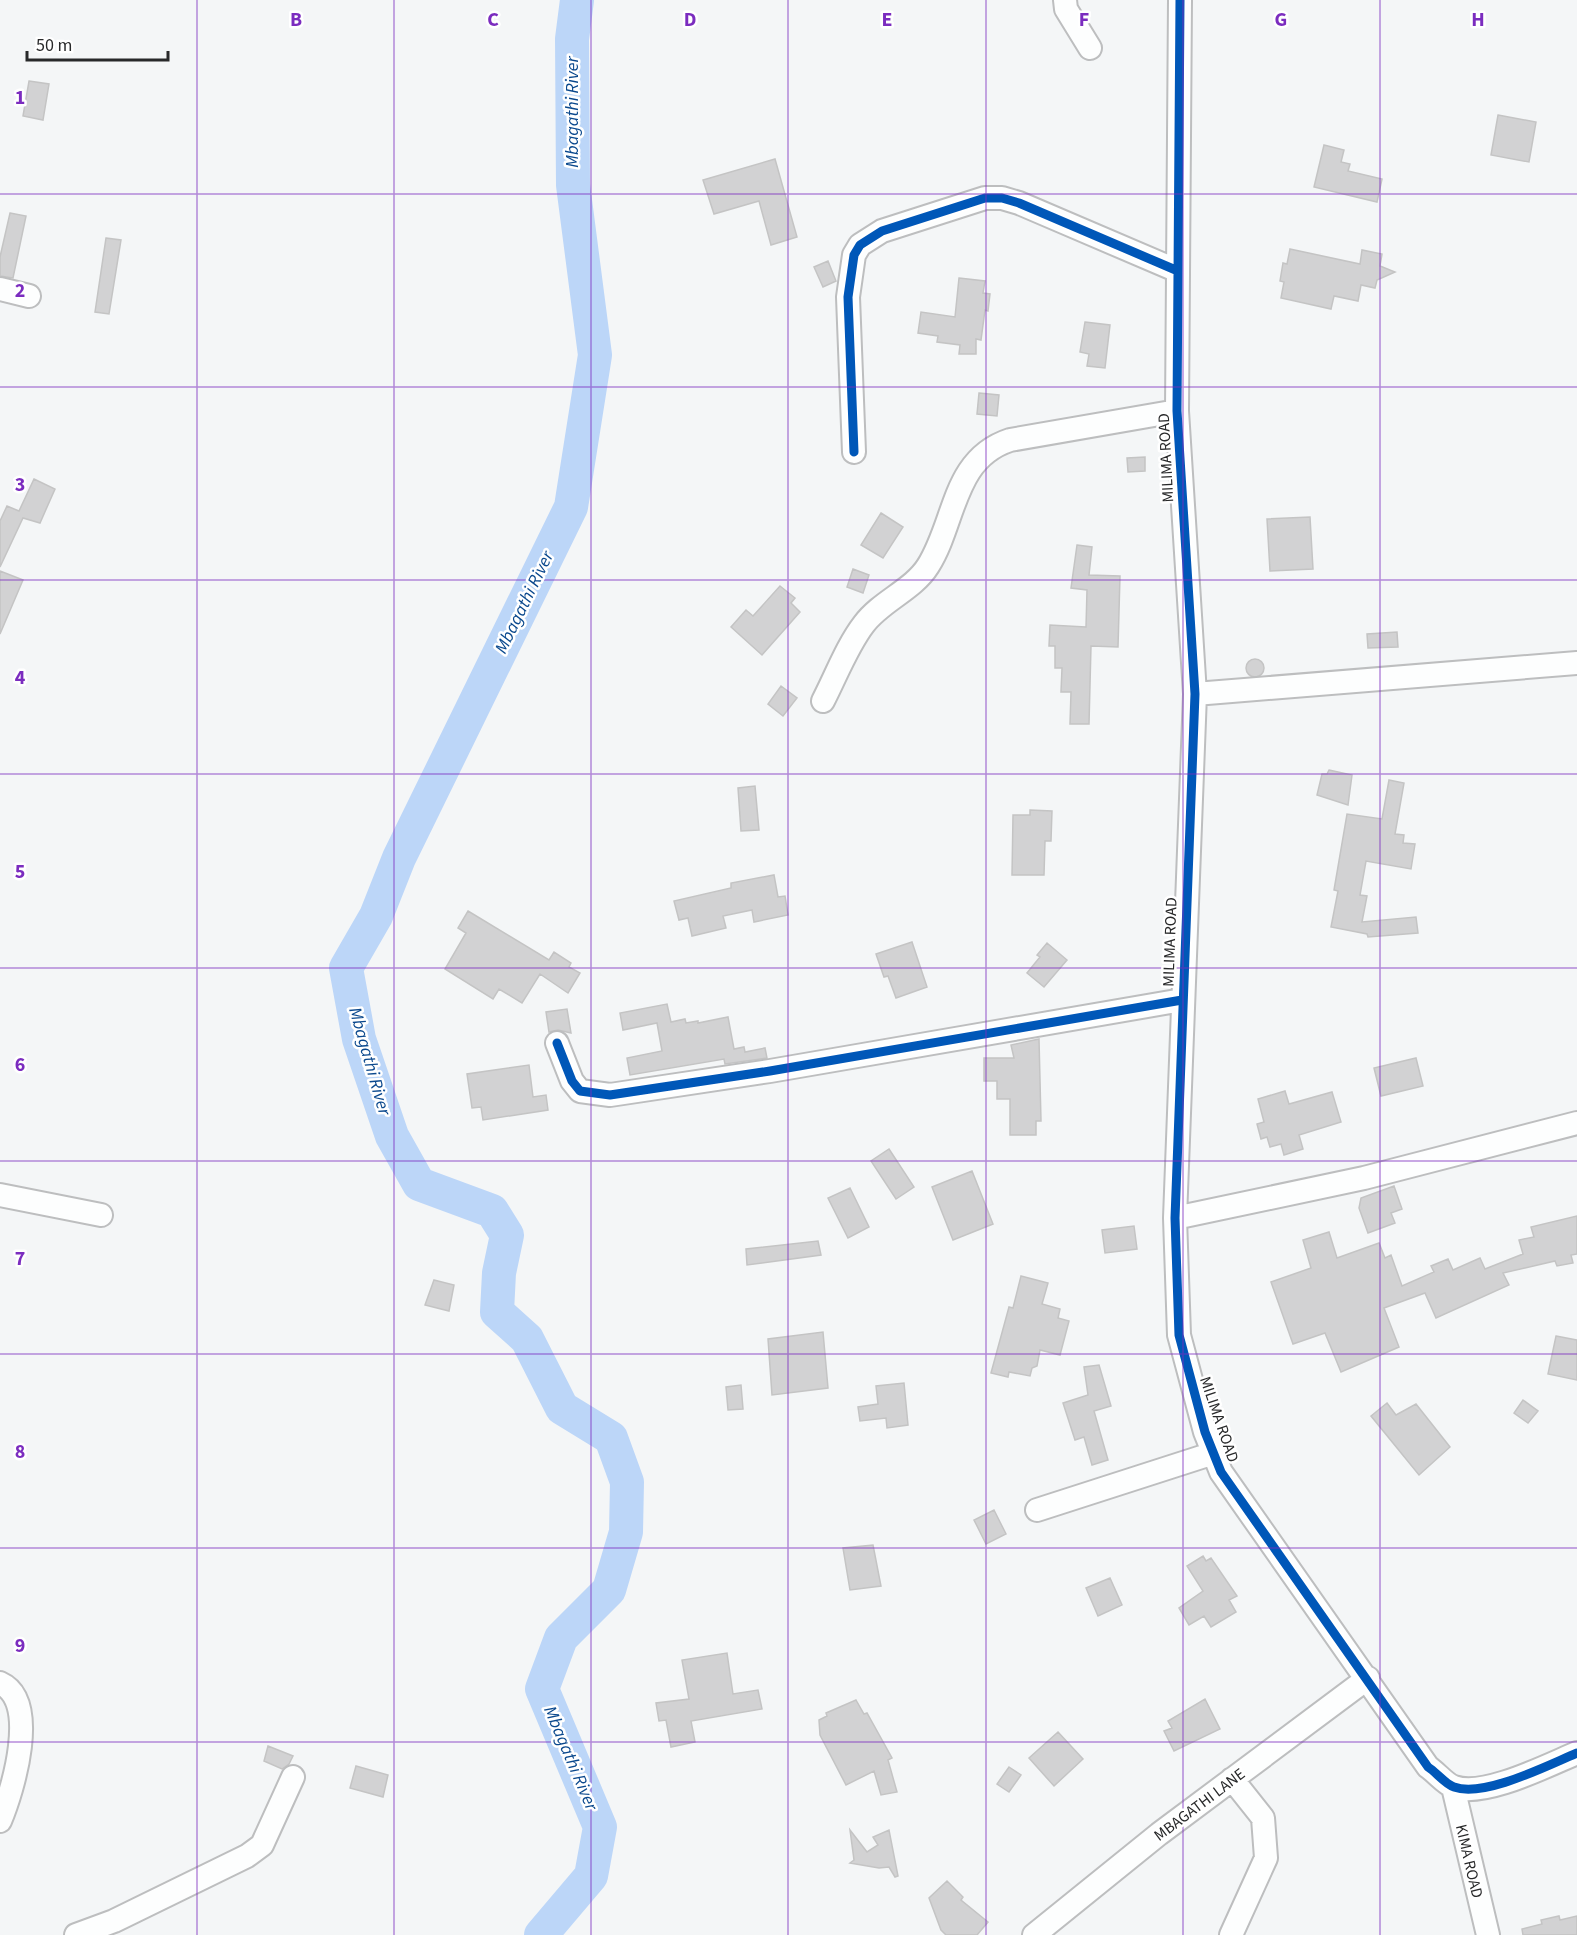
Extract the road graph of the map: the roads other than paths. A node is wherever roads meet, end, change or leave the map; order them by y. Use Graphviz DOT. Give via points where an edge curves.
graph roads {
  1 [pos="1065,0"];
  2 [pos="1180,0"];
  3 [pos="1090,48"];
  4 [pos="1178,272"];
  5 [pos="0,289"];
  6 [pos="28,296"];
  7 [pos="1177,411"];
  8 [pos="854,453"];
  9 [pos="1577,663"];
  10 [pos="1195,694"];
  11 [pos="823,701"];
  12 [pos="1182,1000"];
  13 [pos="557,1043"];
  14 [pos="1577,1123"];
  15 [pos="0,1195"];
  16 [pos="101,1215"];
  17 [pos="1176,1218"];
  18 [pos="1214,1453"];
  19 [pos="1037,1510"];
  20 [pos="1368,1678"];
  21 [pos="0,1683"];
  22 [pos="1577,1753"];
  23 [pos="293,1778"];
  24 [pos="1232,1779"];
  25 [pos="1453,1787"];
  26 [pos="0,1821"];
  27 [pos="76,1935"];
  28 [pos="1034,1935"];
  29 [pos="1231,1935"];
  30 [pos="1488,1935"];
  1 -- 3 [label="street" via="1066,9"];
  2 -- 4 [label="street, MILIMA ROAD"];
  4 -- 7 [label="street, MILIMA ROAD"];
  4 -- 8 [label="street" via="1002,198 969,202 882,231 860,245 851,273 848,297"];
  5 -- 6 [label="street"];
  7 -- 10 [label="street, MILIMA ROAD"];
  7 -- 11 [label="street" via="1010,440 981,454 963,480 928,566 863,625"];
  9 -- 10 [label="street"];
  10 -- 12 [label="street, MILIMA ROAD"];
  12 -- 13 [label="street" via="610,1095 580,1091"];
  12 -- 17 [label="street, MILIMA ROAD"];
  14 -- 17 [label="street" via="1364,1178"];
  15 -- 16 [label="street"];
  17 -- 18 [label="street, MILIMA ROAD" via="1179,1335"];
  18 -- 19 [label="street"];
  18 -- 20 [label="street, MILIMA ROAD" via="1221,1472"];
  20 -- 24 [label="street, MBAGATHI LANE"];
  20 -- 25 [label="street, MILIMA ROAD" via="1428,1767"];
  21 -- 26 [label="street" via="14,1694 21,1710 22,1733"];
  22 -- 25 [label="street" via="1503,1782 1474,1789"];
  23 -- 27 [label="street" via="262,1845 247,1857 114,1922"];
  24 -- 28 [label="street, MBAGATHI LANE"];
  24 -- 29 [label="street" via="1263,1818 1266,1858"];
  25 -- 30 [label="street, KIMA ROAD"];
}
